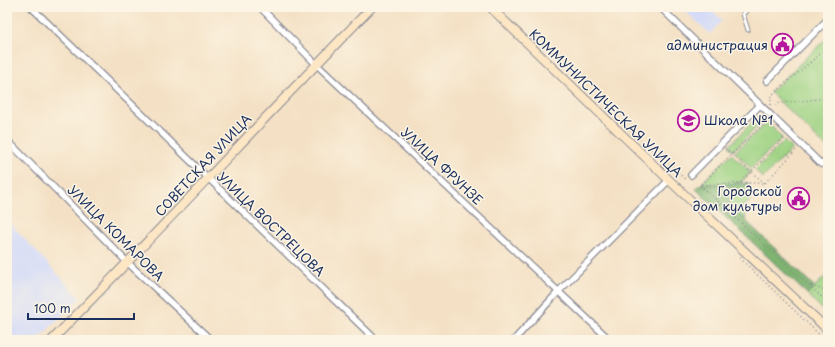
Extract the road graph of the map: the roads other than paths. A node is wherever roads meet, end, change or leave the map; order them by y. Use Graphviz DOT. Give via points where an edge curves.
graph roads {
  1 [pos="31,7"];
  2 [pos="260,7"];
  3 [pos="372,7"];
  4 [pos="490,7"];
  5 [pos="660,7"];
  6 [pos="750,7"];
  7 [pos="828,19"];
  8 [pos="748,30"];
  9 [pos="316,64"];
  10 [pos="767,81"];
  11 [pos="760,105"];
  12 [pos="7,140"];
  13 [pos="821,164"];
  14 [pos="207,178"];
  15 [pos="688,178"];
  16 [pos="669,180"];
  17 [pos="128,263"];
  18 [pos="559,291"];
  19 [pos="828,330"];
  20 [pos="52,340"];
  21 [pos="211,340"];
  22 [pos="376,340"];
  23 [pos="514,340"];
  24 [pos="610,340"];
  1 -- 14 [label="street, УЛИЦА ВОСТРЕЦОВА"];
  2 -- 9 [label="street, УЛИЦА ФРУНЗЕ"];
  3 -- 9 [label="street, СОВЕТСКАЯ УЛИЦА"];
  4 -- 16 [label="street, КОММУНИСТИЧЕСКАЯ УЛИЦА"];
  5 -- 11 [label="street"];
  6 -- 8 [label="lane" via="744,14"];
  7 -- 10 [label="street"];
  9 -- 14 [label="street, СОВЕТСКАЯ УЛИЦА"];
  9 -- 18 [label="street, УЛИЦА ФРУНЗЕ"];
  11 -- 13 [label="street"];
  11 -- 15 [label="street"];
  12 -- 17 [label="street, УЛИЦА КОМАРОВА"];
  14 -- 17 [label="street, СОВЕТСКАЯ УЛИЦА"];
  14 -- 22 [label="street, УЛИЦА ВОСТРЕЦОВА"];
  16 -- 18 [label="street"];
  16 -- 19 [label="street, КОММУНИСТИЧЕСКАЯ УЛИЦА"];
  17 -- 20 [label="street, СОВЕТСКАЯ УЛИЦА"];
  17 -- 21 [label="street, УЛИЦА КОМАРОВА"];
  18 -- 23 [label="street"];
  18 -- 24 [label="street, УЛИЦА ФРУНЗЕ"];
}
